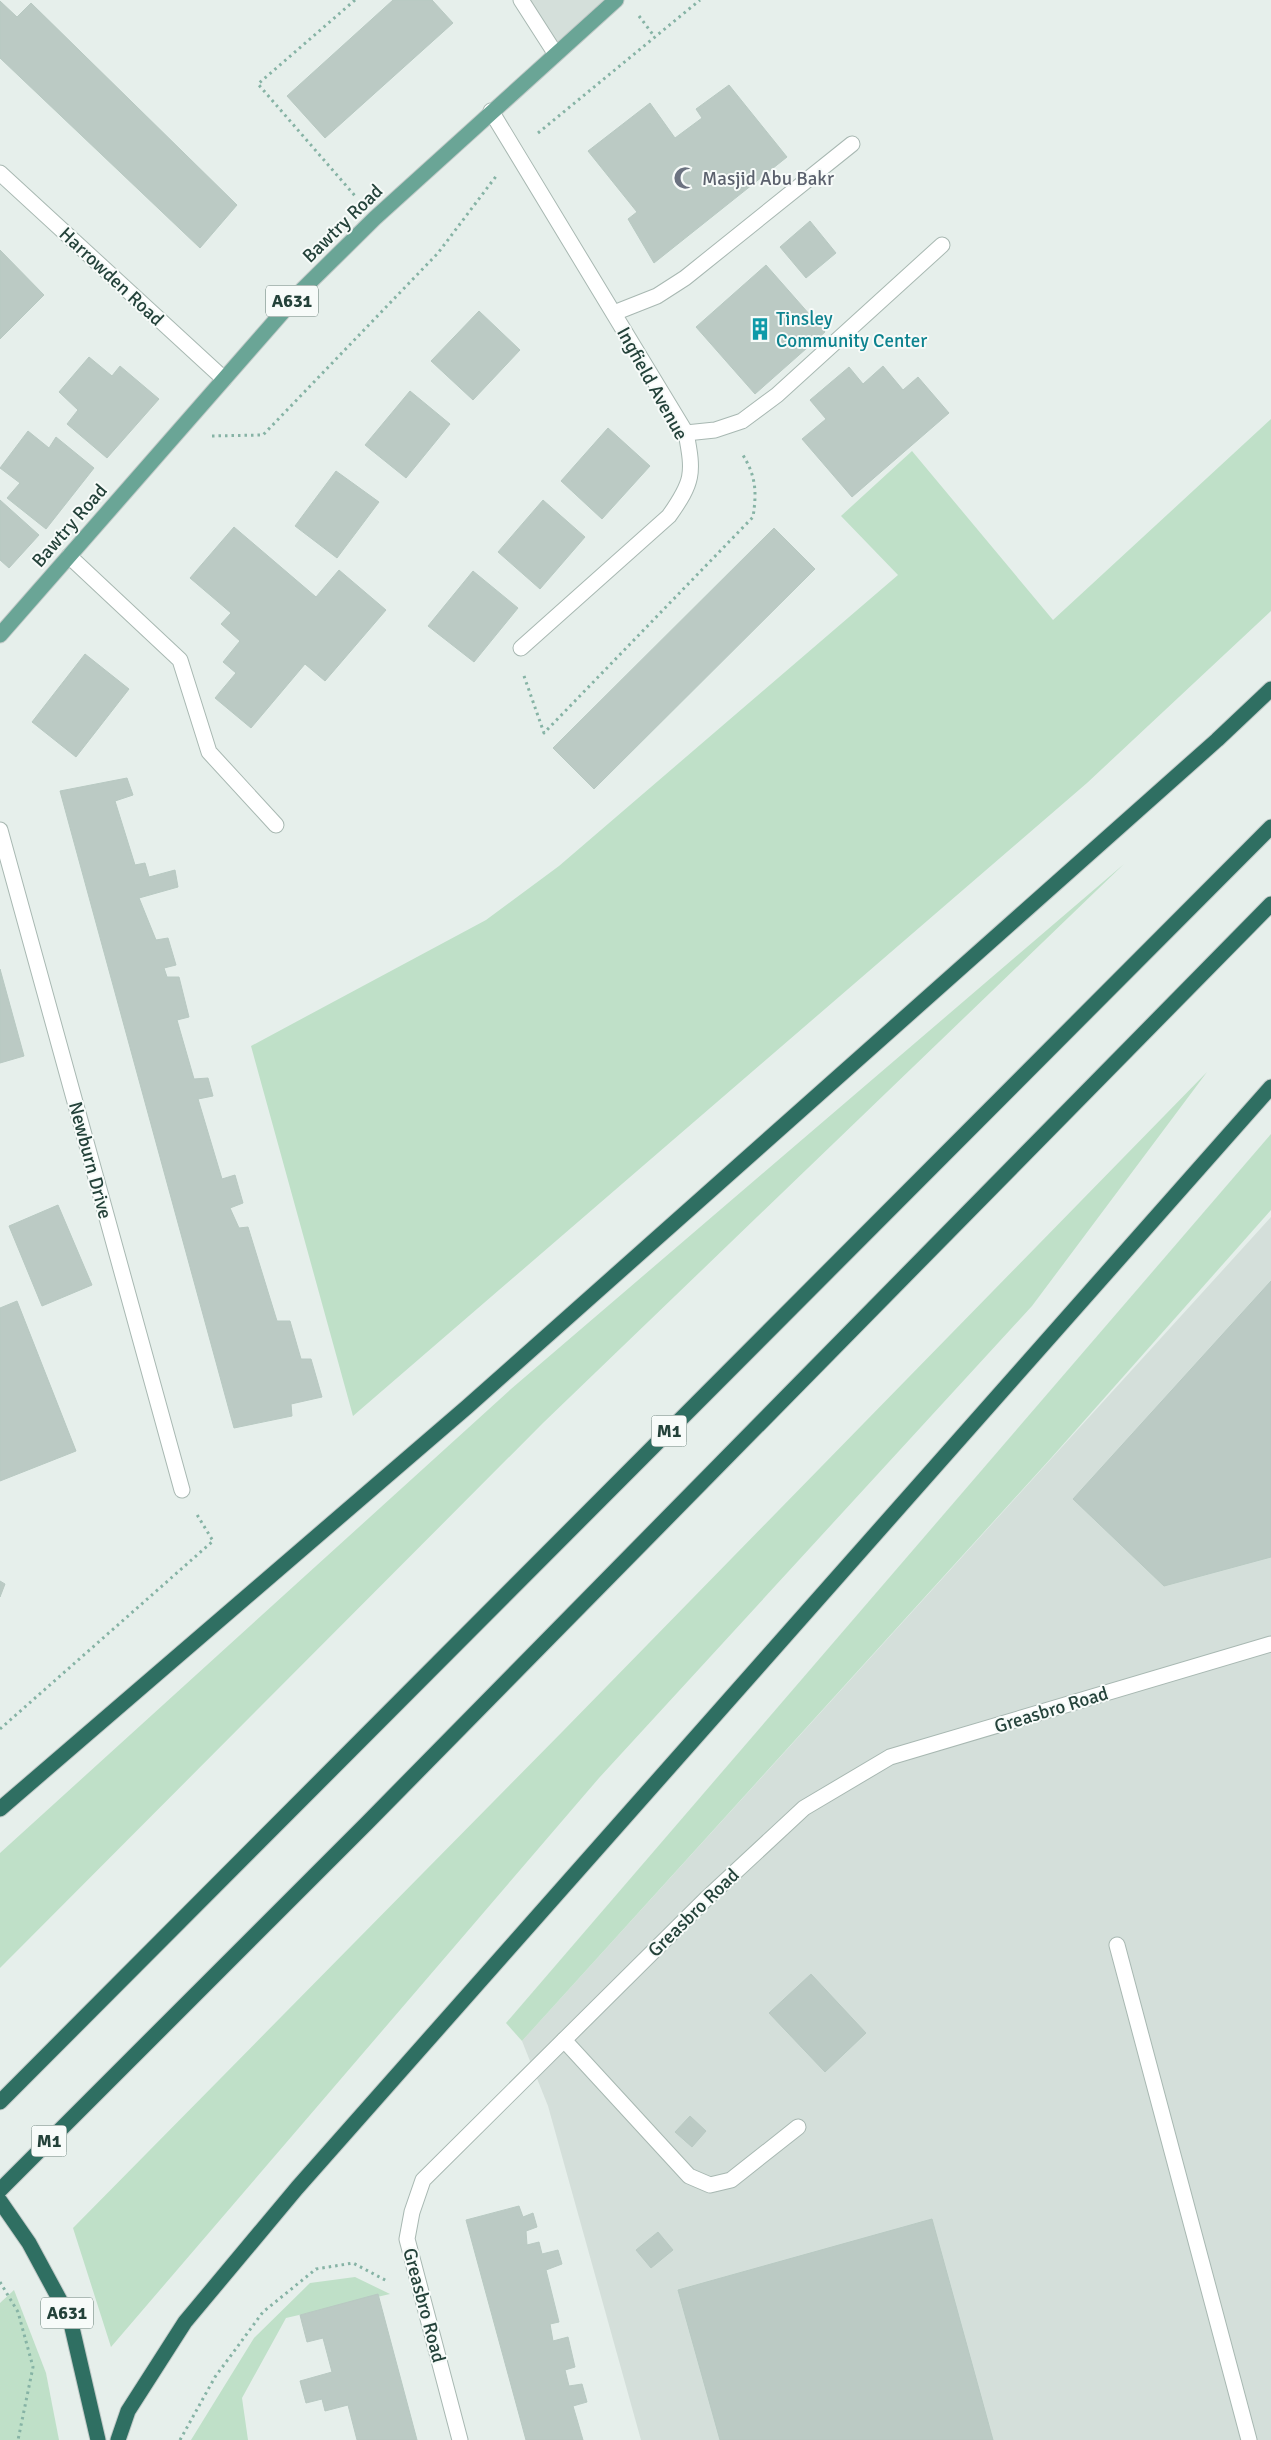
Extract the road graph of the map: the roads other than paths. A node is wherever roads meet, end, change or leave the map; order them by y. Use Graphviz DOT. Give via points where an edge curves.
graph roads {
  1 [pos="521,0"];
  2 [pos="616,0"];
  3 [pos="555,53"];
  4 [pos="491,111"];
  5 [pos="852,144"];
  6 [pos="0,173"];
  7 [pos="942,245"];
  8 [pos="614,314"];
  9 [pos="224,379"];
  10 [pos="686,433"];
  11 [pos="69,556"];
  12 [pos="0,635"];
  13 [pos="521,648"];
  14 [pos="1271,689"];
  15 [pos="276,825"];
  16 [pos="1271,827"];
  17 [pos="0,830"];
  18 [pos="1271,904"];
  19 [pos="1271,1087"];
  20 [pos="182,1490"];
  21 [pos="1271,1644"];
  22 [pos="0,1809"];
  23 [pos="1117,1945"];
  24 [pos="564,2040"];
  25 [pos="0,2102"];
  26 [pos="798,2127"];
  27 [pos="0,2190"];
  28 [pos="0,2201"];
  29 [pos="98,2440"];
  30 [pos="118,2440"];
  31 [pos="460,2440"];
  32 [pos="1248,2440"];
  1 -- 3 [label="street"];
  2 -- 3 [label="main road, Bawtry Road / A631"];
  3 -- 4 [label="main road, Bawtry Road / A631"];
  4 -- 8 [label="street, Ingfield Avenue"];
  4 -- 9 [label="main road, Bawtry Road / A631" via="303,289"];
  5 -- 8 [label="street" via="685,278 657,296"];
  6 -- 9 [label="street, Harrowden Road"];
  7 -- 10 [label="street" via="777,395 742,421 715,430"];
  8 -- 10 [label="street, Ingfield Avenue"];
  9 -- 11 [label="main road, Bawtry Road / A631"];
  10 -- 13 [label="street, Ingfield Avenue" via="692,464 685,492 669,516"];
  11 -- 12 [label="main road, Bawtry Road / A631"];
  11 -- 15 [label="street" via="180,660 209,752"];
  14 -- 22 [label="highway" via="467,1407"];
  16 -- 25 [label="highway, M1"];
  17 -- 20 [label="street, Newburn Drive"];
  18 -- 27 [label="highway, M1" via="366,1824"];
  19 -- 30 [label="highway" via="297,2188 185,2322 128,2411"];
  21 -- 24 [label="street, Greasbro Road" via="890,1757 804,1808 705,1900"];
  23 -- 32 [label="street"];
  24 -- 26 [label="street" via="689,2176 710,2185 731,2180"];
  24 -- 31 [label="street, Greasbro Road" via="423,2180 412,2212 407,2240"];
  28 -- 29 [label="highway, A631" via="29,2243 70,2319"];
}
